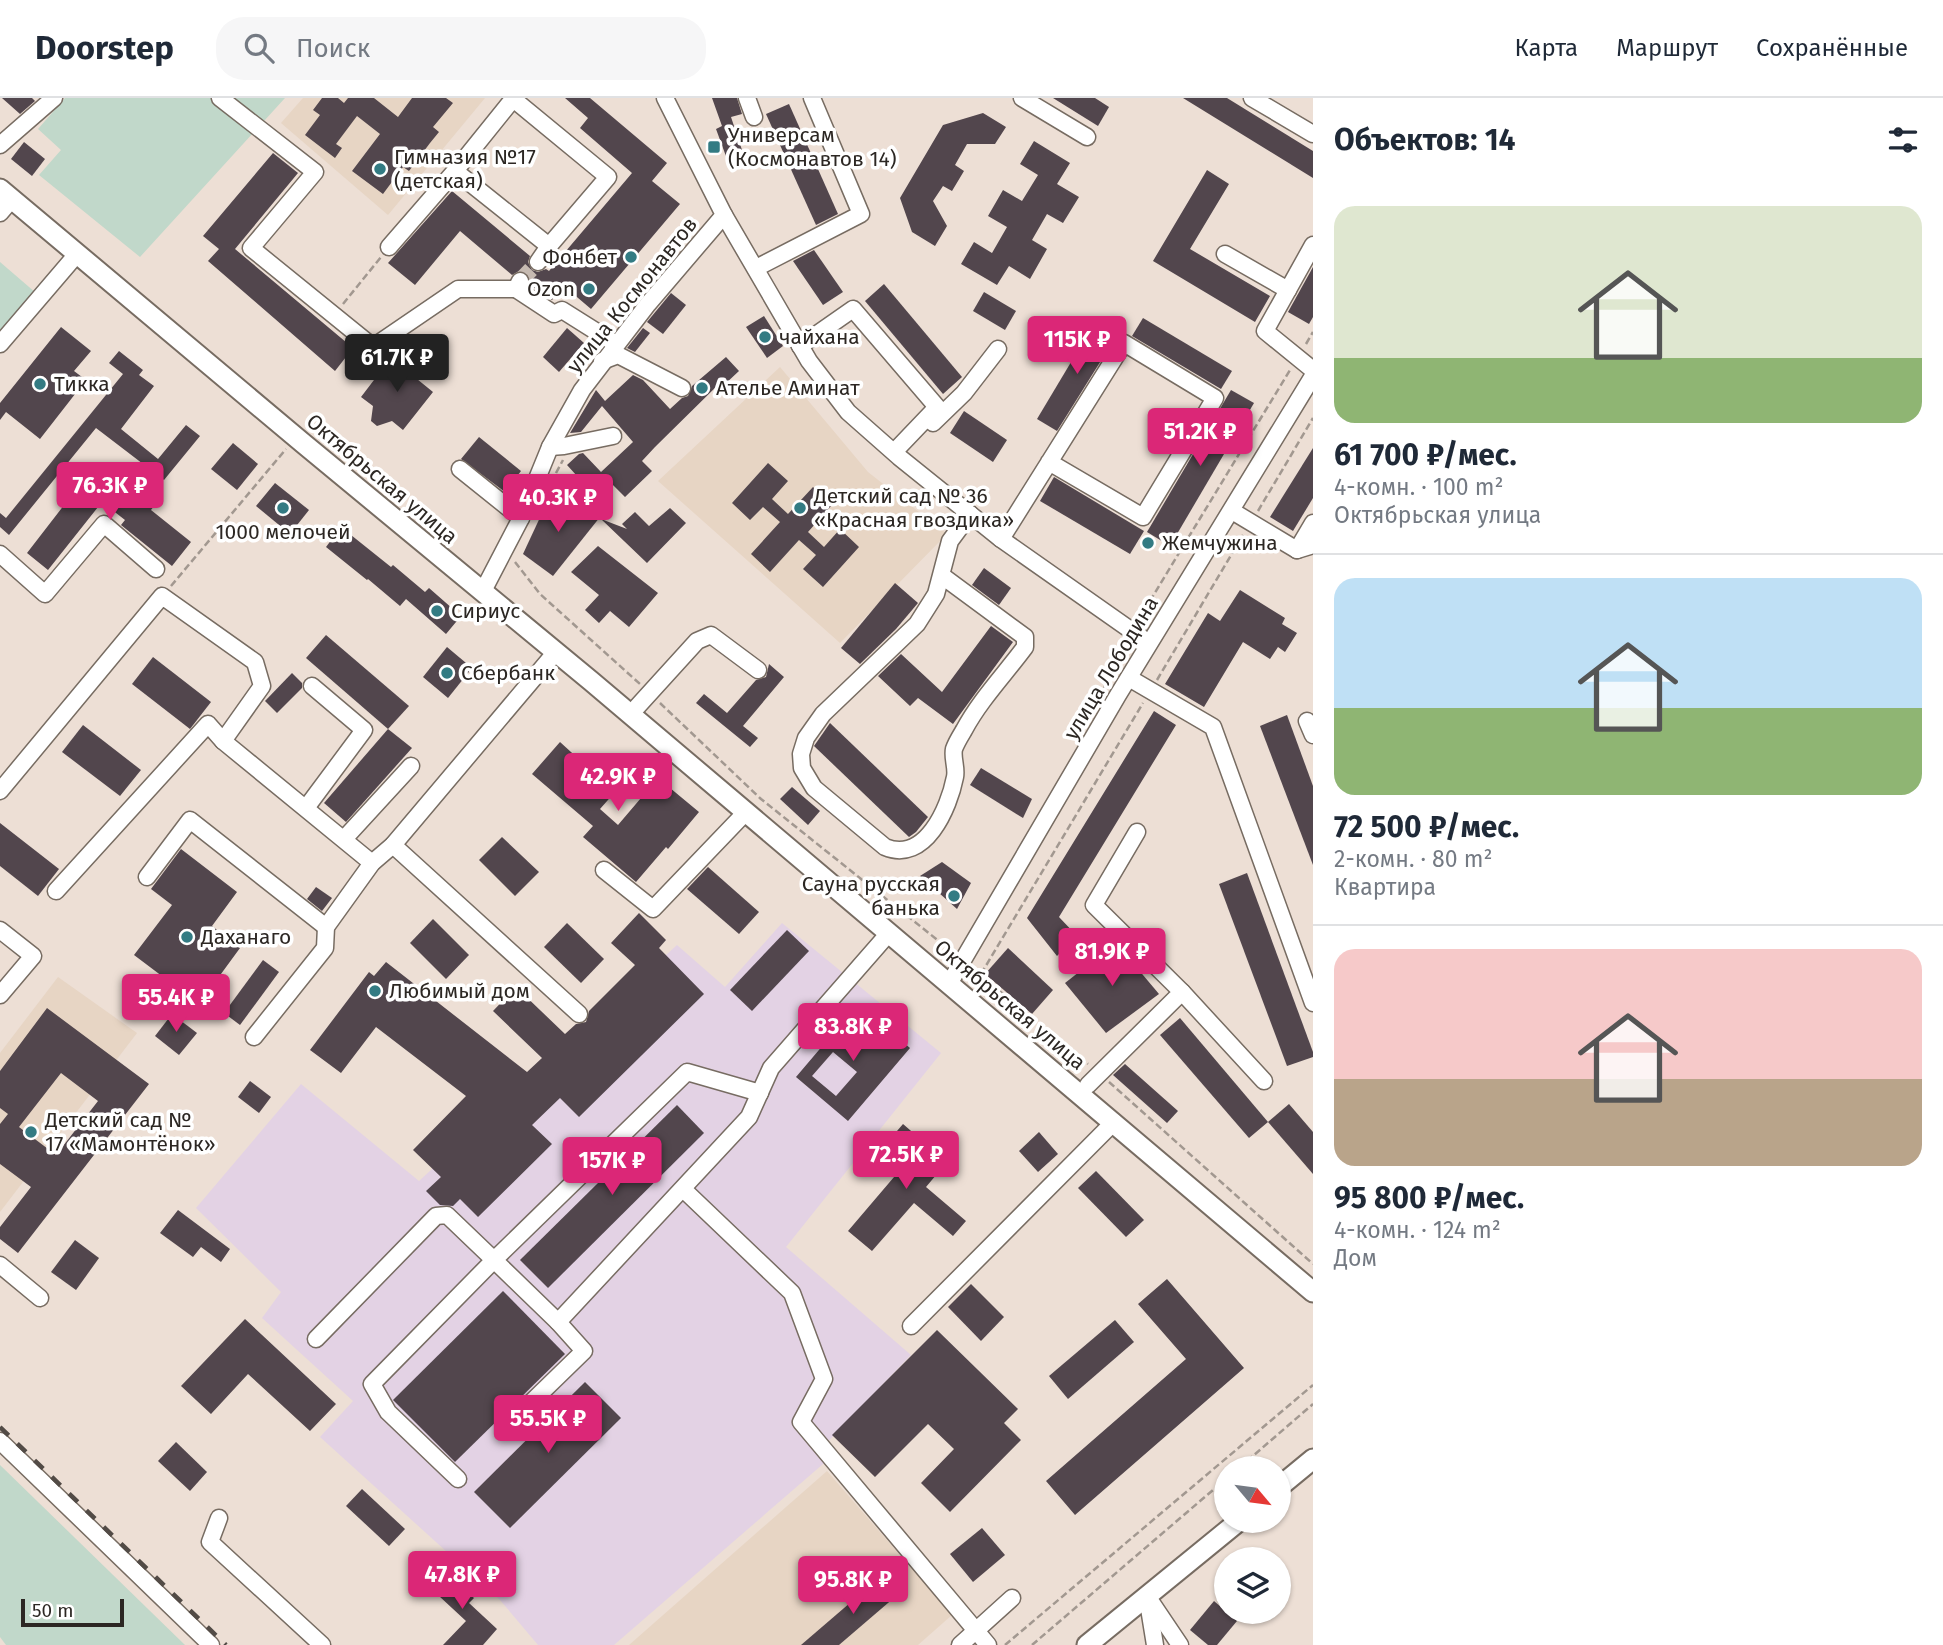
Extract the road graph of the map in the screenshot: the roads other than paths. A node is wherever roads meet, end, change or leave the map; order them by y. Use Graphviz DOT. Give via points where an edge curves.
graph roads {
  1 [pos="54,98"];
  2 [pos="220,98"];
  3 [pos="665,98"];
  4 [pos="747,98"];
  5 [pos="812,98"];
  6 [pos="1022,98"];
  7 [pos="1252,98"];
  8 [pos="512,99"];
  9 [pos="754,117"];
  10 [pos="1313,134"];
  11 [pos="1087,137"];
  12 [pos="0,145"];
  13 [pos="455,170"];
  14 [pos="0,179"];
  15 [pos="4,200"];
  16 [pos="724,215"];
  17 [pos="1313,245"];
  18 [pos="549,246"];
  19 [pos="389,247"];
  20 [pos="77,254"];
  21 [pos="1225,254"];
  22 [pos="538,262"];
  23 [pos="756,268"];
  24 [pos="1288,290"];
  25 [pos="0,344"];
  26 [pos="616,344"];
  27 [pos="800,346"];
  28 [pos="998,349"];
  29 [pos="602,362"];
  30 [pos="1313,370"];
  31 [pos="1313,376"];
  32 [pos="682,388"];
  33 [pos="613,436"];
  34 [pos="557,447"];
  35 [pos="896,454"];
  36 [pos="1049,462"];
  37 [pos="460,469"];
  38 [pos="1232,511"];
  39 [pos="970,514"];
  40 [pos="521,518"];
  41 [pos="1313,523"];
  42 [pos="1001,539"];
  43 [pos="1313,545"];
  44 [pos="1297,550"];
  45 [pos="0,554"];
  46 [pos="156,569"];
  47 [pos="941,575"];
  48 [pos="485,587"];
  49 [pos="1149,643"];
  50 [pos="555,653"];
  51 [pos="758,670"];
  52 [pos="1129,678"];
  53 [pos="312,686"];
  54 [pos="643,700"];
  55 [pos="223,741"];
  56 [pos="411,766"];
  57 [pos="0,790"];
  58 [pos="306,808"];
  59 [pos="746,812"];
  60 [pos="1137,832"];
  61 [pos="344,839"];
  62 [pos="393,845"];
  63 [pos="372,863"];
  64 [pos="604,870"];
  65 [pos="147,877"];
  66 [pos="56,891"];
  67 [pos="326,927"];
  68 [pos="0,930"];
  69 [pos="889,933"];
  70 [pos="955,973"];
  71 [pos="1182,992"];
  72 [pos="0,995"];
  73 [pos="1313,1003"];
  74 [pos="579,1014"];
  75 [pos="254,1037"];
  76 [pos="1093,1080"];
  77 [pos="1264,1081"];
  78 [pos="760,1093"];
  79 [pos="1114,1122"];
  80 [pos="683,1189"];
  81 [pos="494,1260"];
  82 [pos="0,1265"];
  83 [pos="1313,1277"];
  84 [pos="1313,1292"];
  85 [pos="40,1298"];
  86 [pos="558,1322"];
  87 [pos="911,1326"];
  88 [pos="316,1339"];
  89 [pos="510,1423"];
  90 [pos="0,1440"];
  91 [pos="1313,1459"];
  92 [pos="1292,1476"];
  93 [pos="458,1479"];
  94 [pos="219,1518"];
  95 [pos="1224,1533"];
  96 [pos="1147,1596"];
  97 [pos="1012,1598"];
  98 [pos="976,1630"];
  99 [pos="211,1645"];
  100 [pos="322,1645"];
  101 [pos="960,1645"];
  102 [pos="988,1645"];
  103 [pos="1087,1645"];
  104 [pos="1155,1645"];
  105 [pos="1180,1645"];
  1 -- 12 [label="street"];
  2 -- 26 [label="street" via="315,172 251,248 373,347 458,289 518,285 554,314 562,310"];
  3 -- 16 [label="street, улица Космонавтов"];
  4 -- 9 [label="street"];
  5 -- 23 [label="street" via="861,214"];
  6 -- 11 [label="street"];
  7 -- 10 [label="street"];
  8 -- 13 [label="street"];
  8 -- 18 [label="street" via="608,177"];
  13 -- 18 [label="street"];
  13 -- 19 [label="street"];
  14 -- 48 [label="main road, Октябрьская улица"];
  15 -- 20 [label="main road, Октябрьская улица"];
  16 -- 23 [label="street, улица Космонавтов"];
  16 -- 26 [label="street, улица Космонавтов"];
  17 -- 24 [label="street"];
  18 -- 22 [label="street"];
  20 -- 25 [label="street"];
  20 -- 48 [label="main road, Октябрьская улица" via="296,438"];
  21 -- 24 [label="street"];
  23 -- 27 [label="street, улица Космонавтов"];
  24 -- 30 [label="street" via="1265,331"];
  26 -- 29 [label="street, улица Космонавтов"];
  27 -- 35 [label="street, улица Космонавтов" via="848,412"];
  27 -- 35 [label="street" via="853,309 937,407"];
  28 -- 35 [label="street" via="964,393"];
  29 -- 32 [label="street" via="618,355"];
  29 -- 34 [label="street, улица Космонавтов" via="582,390"];
  31 -- 38 [label="street, улица Лободина"];
  33 -- 34 [label="street"];
  34 -- 40 [label="street, улица Космонавтов"];
  35 -- 39 [label="street, улица Космонавтов"];
  36 -- 36 [label="street" via="1124,343 1215,398 1143,517"];
  36 -- 42 [label="street"];
  37 -- 40 [label="street"];
  38 -- 44 [label="street"];
  38 -- 49 [label="street, улица Лободина"];
  39 -- 42 [label="street, улица Космонавтов"];
  39 -- 47 [label="street" via="950,541"];
  40 -- 48 [label="street, улица Космонавтов"];
  41 -- 44 [label="street"];
  42 -- 49 [label="street, улица Космонавтов"];
  43 -- 44 [label="street"];
  45 -- 46 [label="street" via="45,594 104,524"];
  47 -- 47 [label="street" via="1025,638 1026,646 965,727 954,750 955,775 929,836 911,849 897,852 814,788 802,768 801,754 823,714 917,624 936,594"];
  48 -- 50 [label="main road, Октябрьская улица"];
  48 -- 54 [label="main road, Октябрьская улица"];
  49 -- 52 [label="street, улица Лободина"];
  50 -- 59 [label="main road, Октябрьская улица"];
  50 -- 62 [label="street"];
  51 -- 54 [label="street" via="711,635 697,641"];
  52 -- 70 [label="street, улица Лободина"];
  52 -- 73 [label="street" via="1213,727"];
  53 -- 58 [label="street" via="364,730"];
  54 -- 70 [label="main road, Октябрьская улица"];
  55 -- 57 [label="street" via="262,686 255,662 162,596"];
  55 -- 58 [label="street"];
  55 -- 66 [label="street" via="208,723"];
  56 -- 61 [label="street"];
  58 -- 61 [label="street"];
  59 -- 64 [label="street" via="653,909"];
  59 -- 69 [label="main road, Октябрьская улица"];
  60 -- 71 [label="street" via="1094,905"];
  61 -- 63 [label="street"];
  62 -- 63 [label="street"];
  62 -- 74 [label="street"];
  63 -- 67 [label="street"];
  65 -- 67 [label="street" via="190,820"];
  67 -- 75 [label="street" via="325,948"];
  68 -- 72 [label="street" via="33,956"];
  69 -- 70 [label="main road, Октябрьская улица"];
  69 -- 78 [label="street" via="771,1068"];
  70 -- 76 [label="main road, Октябрьская улица"];
  70 -- 79 [label="main road, Октябрьская улица"];
  71 -- 76 [label="street"];
  71 -- 77 [label="street"];
  76 -- 83 [label="main road, Октябрьская улица"];
  78 -- 80 [label="street" via="750,1117"];
  78 -- 81 [label="street" via="687,1072"];
  79 -- 84 [label="main road, Октябрьская улица"];
  79 -- 87 [label="street"];
  80 -- 86 [label="street"];
  80 -- 98 [label="street" via="792,1293 824,1379 801,1423"];
  81 -- 86 [label="street"];
  81 -- 88 [label="street" via="447,1215 436,1216"];
  81 -- 93 [label="street" via="372,1384 388,1412"];
  82 -- 85 [label="street"];
  86 -- 89 [label="street" via="584,1351"];
  90 -- 99 [label="street"];
  91 -- 92 [label="main road"];
  94 -- 100 [label="street" via="210,1542"];
  95 -- 96 [label="main road"];
  96 -- 103 [label="main road"];
  96 -- 104 [label="street"];
  96 -- 105 [label="street"];
  97 -- 98 [label="street"];
  98 -- 101 [label="street"];
  98 -- 102 [label="street"];
}
